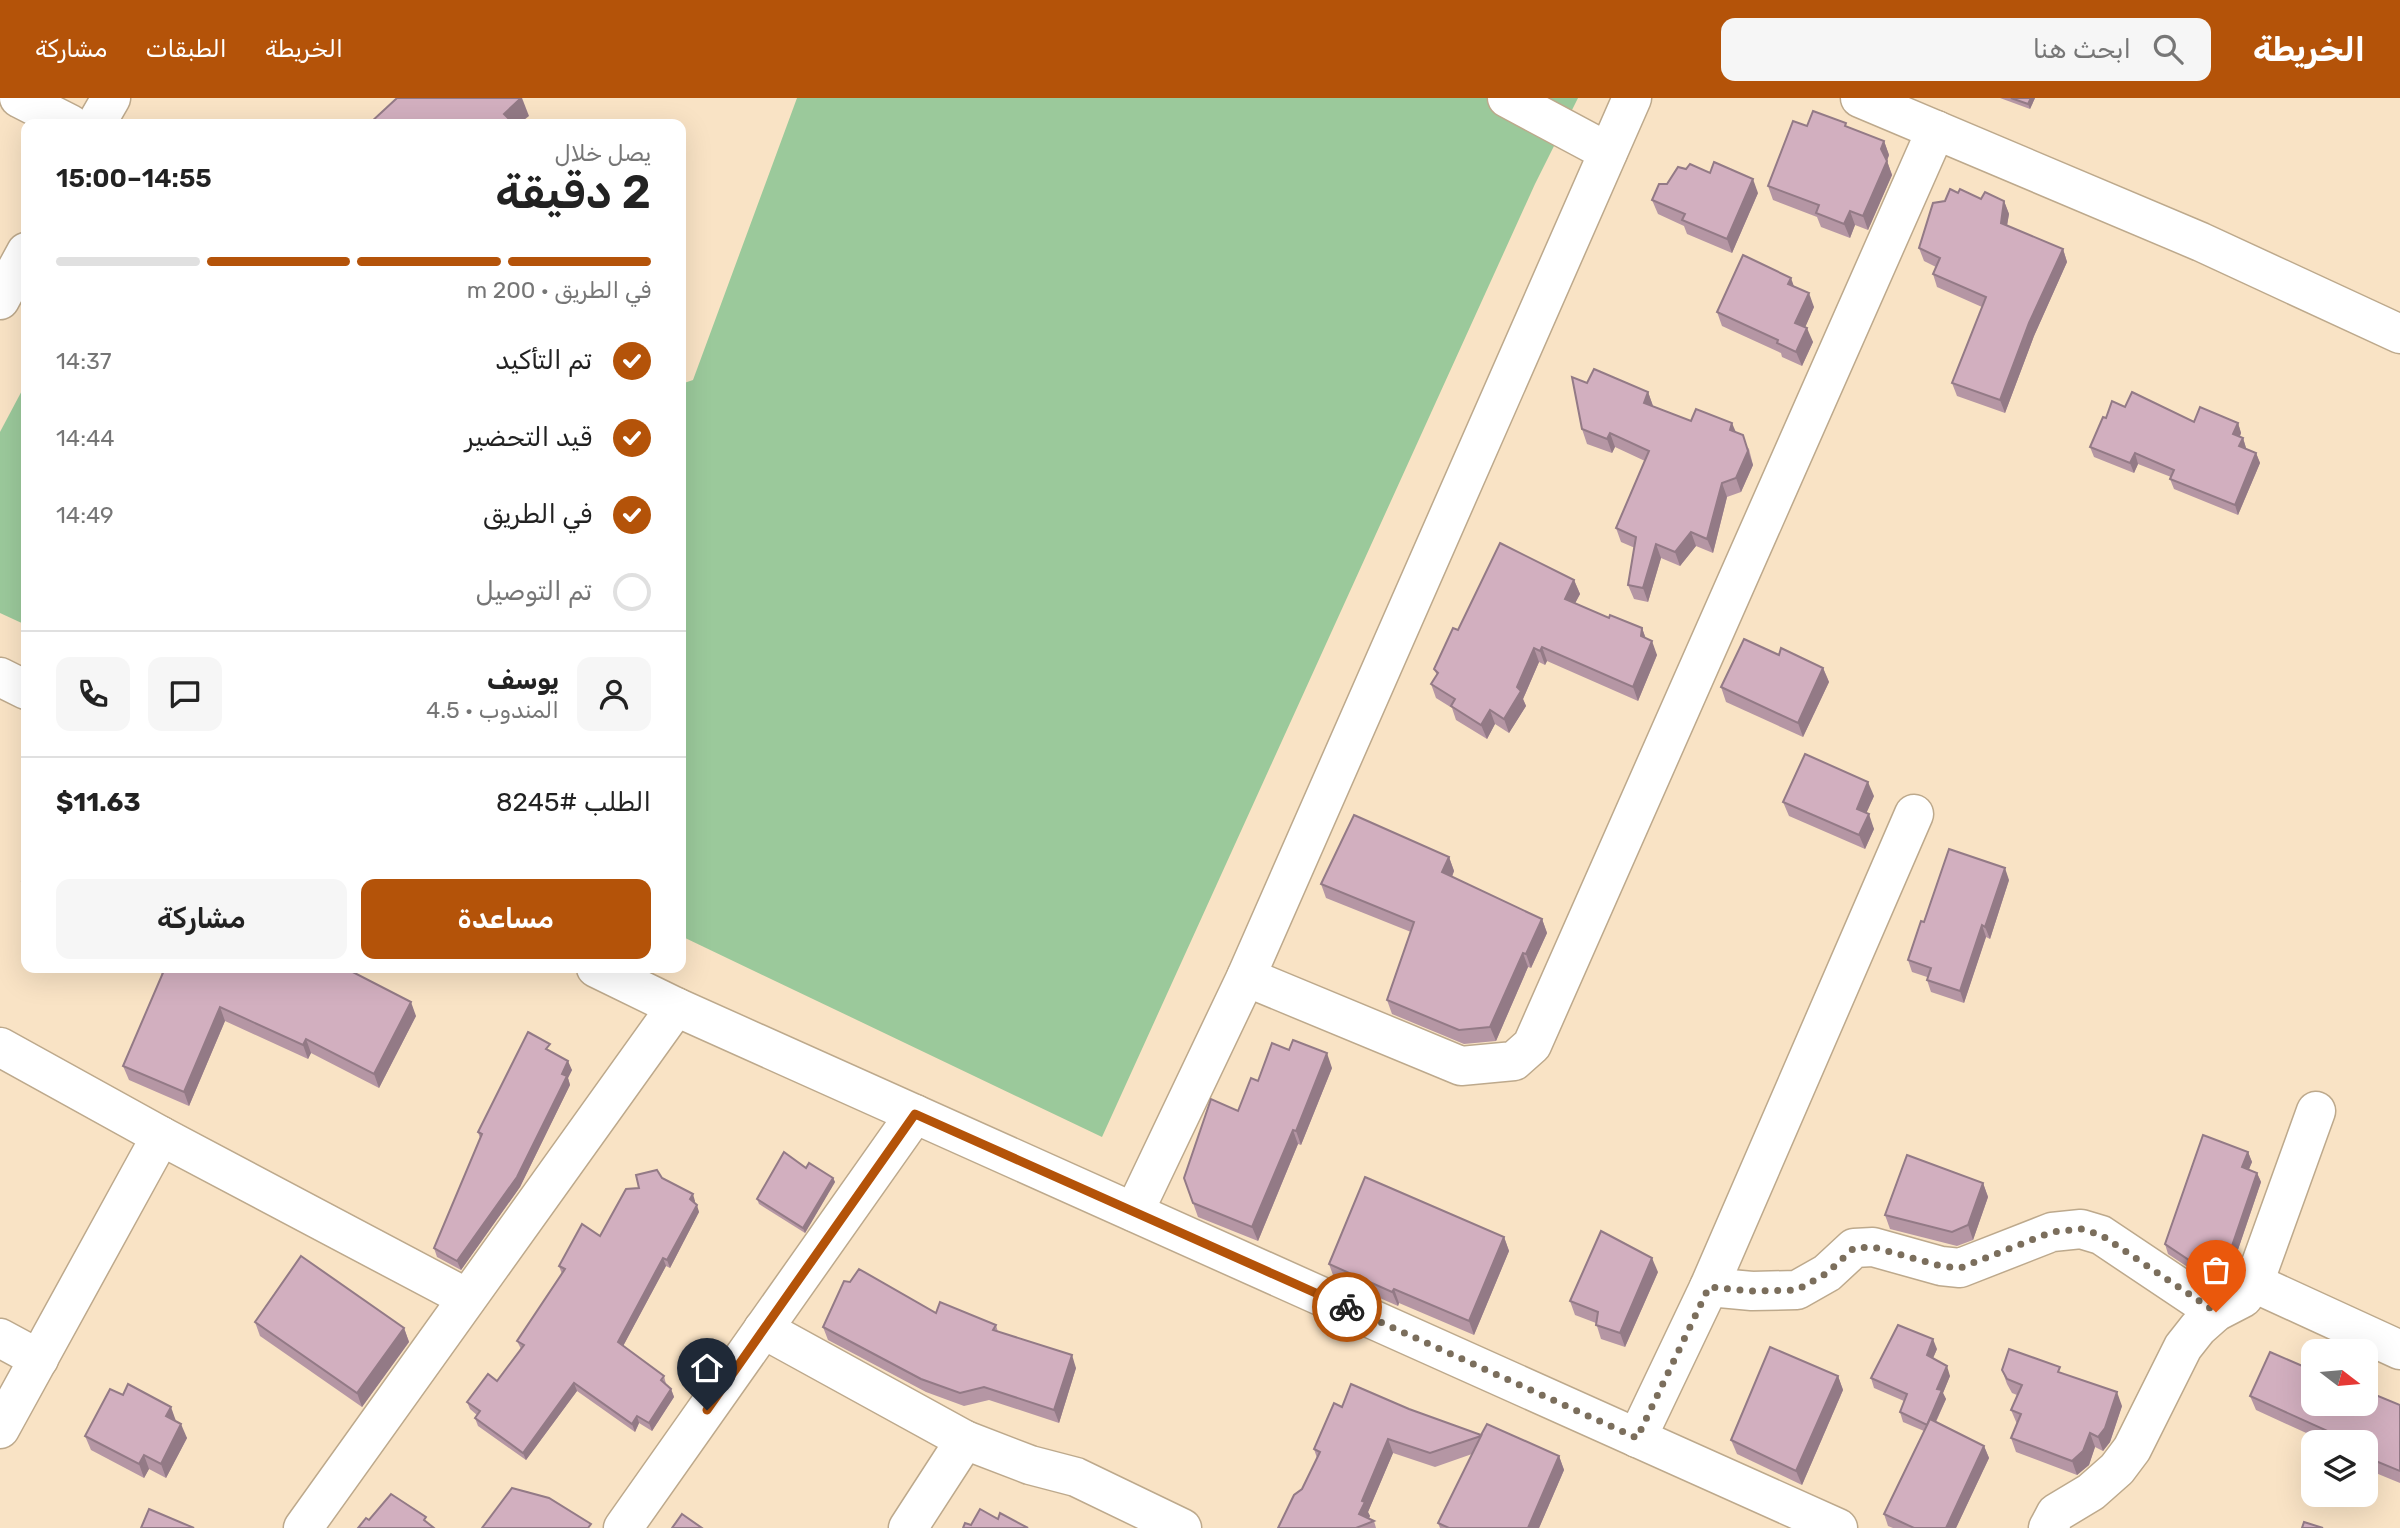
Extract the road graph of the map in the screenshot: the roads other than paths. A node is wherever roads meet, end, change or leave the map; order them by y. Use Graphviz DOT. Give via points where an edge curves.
graph roads {
  1 [pos="19,98"];
  2 [pos="111,98"];
  3 [pos="1507,98"];
  4 [pos="1632,98"];
  5 [pos="1860,98"];
  6 [pos="60,119"];
  7 [pos="99,119"];
  8 [pos="1936,130"];
  9 [pos="1608,152"];
  10 [pos="21,261"];
  11 [pos="0,300"];
  12 [pos="2400,334"];
  13 [pos="0,677"];
  14 [pos="21,688"];
  15 [pos="1914,814"];
  16 [pos="606,973"];
  17 [pos="1246,977"];
  18 [pos="676,1007"];
  19 [pos="0,1047"];
  20 [pos="2316,1111"];
  21 [pos="915,1114"];
  22 [pos="161,1136"];
  23 [pos="1134,1212"];
  24 [pos="2254,1283"];
  25 [pos="1709,1287"];
  26 [pos="467,1298"];
  27 [pos="2216,1312"];
  28 [pos="764,1329"];
  29 [pos="0,1338"];
  30 [pos="2400,1350"];
  31 [pos="39,1359"];
  32 [pos="0,1429"];
  33 [pos="1637,1438"];
  34 [pos="965,1440"];
  35 [pos="303,1528"];
  36 [pos="624,1528"];
  37 [pos="908,1528"];
  38 [pos="1182,1528"];
  39 [pos="1838,1528"];
  40 [pos="2048,1528"];
  1 -- 6 [label="street"];
  2 -- 7 [label="street"];
  3 -- 9 [label="street"];
  4 -- 9 [label="street"];
  5 -- 8 [label="street"];
  8 -- 12 [label="street" via="2201,242"];
  8 -- 17 [label="street" via="1532,1045 1514,1061 1461,1066"];
  9 -- 17 [label="street"];
  10 -- 11 [label="street"];
  13 -- 14 [label="street"];
  15 -- 25 [label="street"];
  16 -- 18 [label="street"];
  17 -- 23 [label="street"];
  18 -- 21 [label="street"];
  18 -- 26 [label="street"];
  19 -- 22 [label="street"];
  20 -- 24 [label="street"];
  21 -- 23 [label="street"];
  21 -- 28 [label="street"];
  22 -- 26 [label="street"];
  22 -- 31 [label="street"];
  23 -- 33 [label="street"];
  24 -- 27 [label="street" via="2244,1298"];
  24 -- 30 [label="street"];
  25 -- 27 [label="street" via="1797,1290 1827,1273 1854,1248 1873,1247 1960,1268 2052,1232 2081,1229 2101,1235"];
  25 -- 33 [label="street"];
  26 -- 35 [label="street"];
  27 -- 40 [label="street" via="2183,1347 2132,1449 2117,1469 2056,1513"];
  28 -- 34 [label="street"];
  28 -- 36 [label="street"];
  29 -- 31 [label="street"];
  31 -- 32 [label="street"];
  33 -- 39 [label="street"];
  34 -- 37 [label="street"];
  34 -- 38 [label="street" via="1076,1477"];
}
